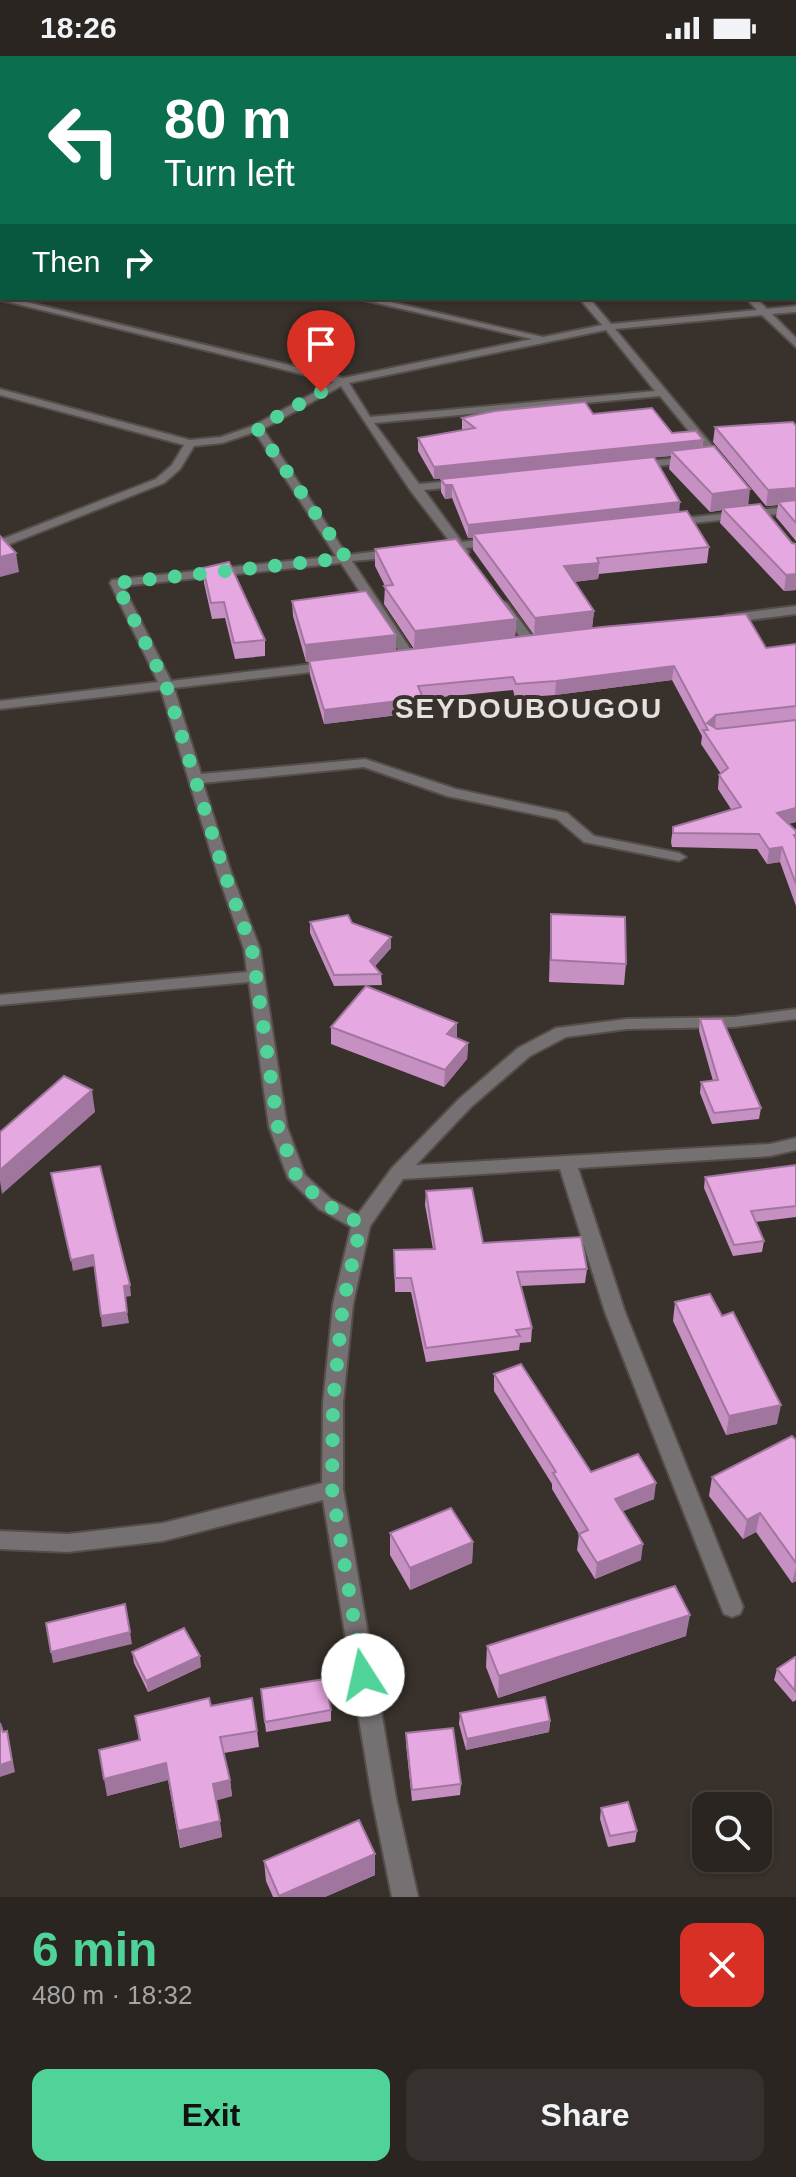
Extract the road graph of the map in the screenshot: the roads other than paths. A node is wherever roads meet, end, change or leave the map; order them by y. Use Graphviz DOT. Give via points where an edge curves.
graph roads {
  1 [pos="14,300"];
  2 [pos="369,300"];
  3 [pos="586,300"];
  4 [pos="753,300"];
  5 [pos="796,309"];
  6 [pos="765,312"];
  7 [pos="608,327"];
  8 [pos="544,339"];
  9 [pos="796,344"];
  10 [pos="343,381"];
  11 [pos="0,392"];
  12 [pos="663,393"];
  13 [pos="367,420"];
  14 [pos="257,428"];
  15 [pos="190,443"];
  16 [pos="716,457"];
  17 [pos="621,467"];
  18 [pos="725,468"];
  19 [pos="478,481"];
  20 [pos="414,488"];
  21 [pos="753,502"];
  22 [pos="796,509"];
  23 [pos="766,518"];
  24 [pos="656,524"];
  25 [pos="504,541"];
  26 [pos="0,544"];
  27 [pos="458,546"];
  28 [pos="430,549"];
  29 [pos="416,551"];
  30 [pos="346,558"];
  31 [pos="467,558"];
  32 [pos="494,594"];
  33 [pos="796,610"];
  34 [pos="718,620"];
  35 [pos="546,640"];
  36 [pos="530,642"];
  37 [pos="515,644"];
  38 [pos="424,655"];
  39 [pos="409,656"];
  40 [pos="394,658"];
  41 [pos="348,664"];
  42 [pos="166,685"];
  43 [pos="0,705"];
  44 [pos="197,779"];
  45 [pos="679,857"];
  46 [pos="257,976"];
  47 [pos="0,1000"];
  48 [pos="796,1014"];
  49 [pos="796,1144"];
  50 [pos="568,1165"];
  51 [pos="398,1173"];
  52 [pos="361,1224"];
  53 [pos="332,1489"];
  54 [pos="0,1540"];
  55 [pos="732,1607"];
  56 [pos="405,1897"];
  1 -- 10 [label="street"];
  2 -- 8 [label="street"];
  3 -- 7 [label="street"];
  4 -- 6 [label="street"];
  5 -- 6 [label="street"];
  6 -- 7 [label="street"];
  6 -- 9 [label="street"];
  7 -- 8 [label="street"];
  7 -- 12 [label="street"];
  8 -- 10 [label="street"];
  10 -- 13 [label="street"];
  10 -- 14 [label="street"];
  11 -- 15 [label="street"];
  12 -- 13 [label="street"];
  12 -- 16 [label="street"];
  13 -- 20 [label="street"];
  14 -- 15 [label="street" via="222,440"];
  14 -- 30 [label="street"];
  15 -- 26 [label="street" via="160,481"];
  16 -- 17 [label="street"];
  16 -- 18 [label="street"];
  19 -- 20 [label="street"];
  20 -- 27 [label="street"];
  21 -- 23 [label="street"];
  22 -- 23 [label="street"];
  23 -- 24 [label="street"];
  25 -- 27 [label="street"];
  27 -- 28 [label="street"];
  27 -- 31 [label="street"];
  29 -- 30 [label="street"];
  30 -- 39 [label="street"];
  30 -- 42 [label="street" via="116,583"];
  32 -- 36 [label="street"];
  33 -- 34 [label="street"];
  35 -- 36 [label="street"];
  36 -- 37 [label="street"];
  38 -- 39 [label="street"];
  39 -- 40 [label="street"];
  41 -- 42 [label="street"];
  42 -- 43 [label="street"];
  42 -- 44 [label="street"];
  44 -- 45 [label="street" via="365,763 452,793 562,816 589,839"];
  44 -- 46 [label="street"];
  46 -- 47 [label="street"];
  46 -- 52 [label="street" via="278,1127 297,1178 325,1204"];
  48 -- 51 [label="street" via="562,1032 524,1052 465,1103"];
  49 -- 50 [label="street"];
  50 -- 51 [label="street"];
  50 -- 55 [label="street" via="615,1312"];
  51 -- 52 [label="street"];
  52 -- 53 [label="street" via="342,1318 333,1403"];
  53 -- 54 [label="street" via="163,1532 68,1543"];
  53 -- 56 [label="street"];
}
